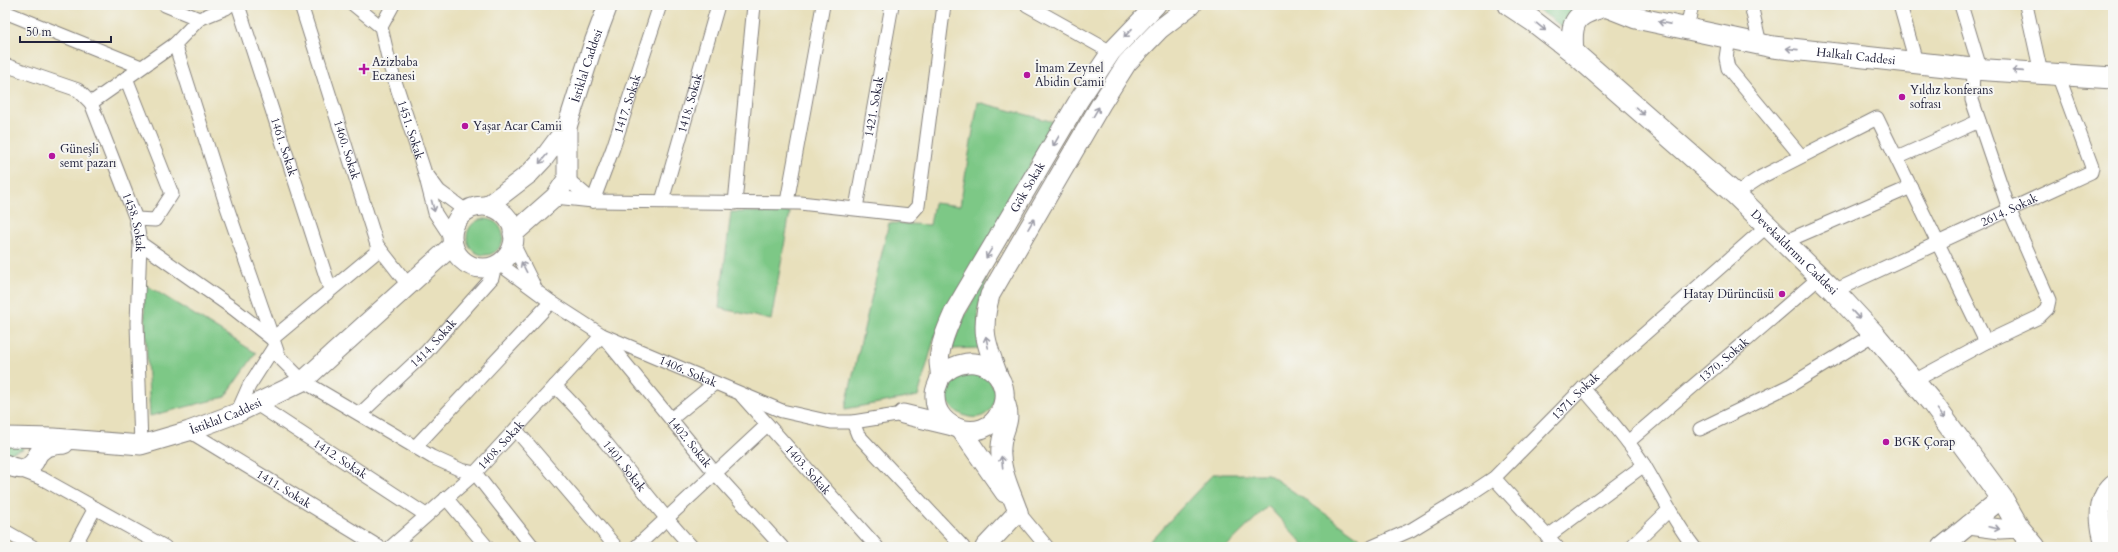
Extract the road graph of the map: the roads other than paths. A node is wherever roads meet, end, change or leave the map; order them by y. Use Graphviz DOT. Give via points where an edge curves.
graph roads {
  1 [pos="166,5"];
  2 [pos="230,5"];
  3 [pos="238,5"];
  4 [pos="301,5"];
  5 [pos="354,5"];
  6 [pos="393,5"];
  7 [pos="608,5"];
  8 [pos="660,5"];
  9 [pos="718,5"];
  10 [pos="754,5"];
  11 [pos="823,5"];
  12 [pos="892,5"];
  13 [pos="944,5"];
  14 [pos="1027,5"];
  15 [pos="1156,5"];
  16 [pos="1190,5"];
  17 [pos="1508,5"];
  18 [pos="1605,5"];
  19 [pos="1692,5"];
  20 [pos="1751,5"];
  21 [pos="1900,5"];
  22 [pos="1962,5"];
  23 [pos="2026,5"];
  24 [pos="1638,11"];
  25 [pos="5,12"];
  26 [pos="199,19"];
  27 [pos="381,27"];
  28 [pos="1687,28"];
  29 [pos="1729,38"];
  30 [pos="175,44"];
  31 [pos="1760,44"];
  32 [pos="1111,52"];
  33 [pos="1573,52"];
  34 [pos="1916,62"];
  35 [pos="5,65"];
  36 [pos="141,66"];
  37 [pos="1977,68"];
  38 [pos="2051,74"];
  39 [pos="126,78"];
  40 [pos="2113,78"];
  41 [pos="91,103"];
  42 [pos="1979,122"];
  43 [pos="567,127"];
  44 [pos="1801,156"];
  45 [pos="1897,158"];
  46 [pos="424,170"];
  47 [pos="567,179"];
  48 [pos="1030,184"];
  49 [pos="1910,187"];
  50 [pos="1735,194"];
  51 [pos="1048,195"];
  52 [pos="555,197"];
  53 [pos="662,201"];
  54 [pos="593,202"];
  55 [pos="787,202"];
  56 [pos="735,203"];
  57 [pos="486,206"];
  58 [pos="856,208"];
  59 [pos="2009,209"];
  60 [pos="466,211"];
  61 [pos="136,219"];
  62 [pos="1767,226"];
  63 [pos="513,239"];
  64 [pos="1784,242"];
  65 [pos="140,243"];
  66 [pos="1938,245"];
  67 [pos="455,247"];
  68 [pos="380,249"];
  69 [pos="497,264"];
  70 [pos="1827,285"];
  71 [pos="409,286"];
  72 [pos="330,289"];
  73 [pos="536,290"];
  74 [pos="551,302"];
  75 [pos="1874,334"];
  76 [pos="602,335"];
  77 [pos="1986,342"];
  78 [pos="273,343"];
  79 [pos="999,379"];
  80 [pos="303,381"];
  81 [pos="1914,381"];
  82 [pos="938,382"];
  83 [pos="715,383"];
  84 [pos="556,386"];
  85 [pos="1583,388"];
  86 [pos="739,393"];
  87 [pos="1004,399"];
  88 [pos="255,403"];
  89 [pos="237,413"];
  90 [pos="360,414"];
  91 [pos="904,414"];
  92 [pos="671,419"];
  93 [pos="853,422"];
  94 [pos="767,425"];
  95 [pos="957,428"];
  96 [pos="1700,429"];
  97 [pos="516,430"];
  98 [pos="189,431"];
  99 [pos="9,438"];
  100 [pos="94,442"];
  101 [pos="1628,442"];
  102 [pos="141,445"];
  103 [pos="416,446"];
  104 [pos="38,455"];
  105 [pos="1644,465"];
  106 [pos="7,466"];
  107 [pos="475,473"];
  108 [pos="715,473"];
  109 [pos="1494,478"];
  110 [pos="44,480"];
  111 [pos="2113,484"];
  112 [pos="2113,496"];
  113 [pos="446,498"];
  114 [pos="2002,498"];
  115 [pos="95,508"];
  116 [pos="1669,510"];
  117 [pos="1018,512"];
  118 [pos="426,515"];
  119 [pos="665,519"];
  120 [pos="2113,520"];
  121 [pos="1969,525"];
  122 [pos="5,531"];
  123 [pos="1547,537"];
  124 [pos="2022,537"];
  125 [pos="33,547"];
  126 [pos="74,547"];
  127 [pos="165,547"];
  128 [pos="379,547"];
  129 [pos="391,547"];
  130 [pos="487,547"];
  131 [pos="533,547"];
  132 [pos="616,547"];
  133 [pos="636,547"];
  134 [pos="692,547"];
  135 [pos="782,547"];
  136 [pos="877,547"];
  137 [pos="963,547"];
  138 [pos="985,547"];
  139 [pos="1047,547"];
  140 [pos="1372,547"];
  141 [pos="1557,547"];
  142 [pos="1631,547"];
  143 [pos="1694,547"];
  144 [pos="1942,547"];
  145 [pos="2027,547"];
  146 [pos="2035,547"];
  147 [pos="2106,547"];
  1 -- 26 [label="street"];
  2 -- 26 [label="street"];
  3 -- 72 [label="street, 1461. Sokak"];
  4 -- 68 [label="street, 1460. Sokak"];
  5 -- 27 [label="street"];
  6 -- 27 [label="street"];
  7 -- 43 [label="main road, İstiklal Caddesi"];
  8 -- 54 [label="street, 1417. Sokak"];
  9 -- 53 [label="street, 1418. Sokak"];
  10 -- 56 [label="street"];
  11 -- 55 [label="street"];
  12 -- 58 [label="street, 1421. Sokak"];
  13 -- 58 [label="street" via="918,206 910,216"];
  14 -- 32 [label="street"];
  15 -- 32 [label="main road, Gök Sokak, one-way"];
  51 -- 16 [label="main road, Gök Sokak, one-way" via="1127,63 1160,29"];
  17 -- 33 [label="main road, Devekaldırımı Caddesi, one-way"];
  18 -- 24 [label="main road, Halkalı Caddesi"];
  18 -- 33 [label="main road" via="1587,11 1574,22 1571,38"];
  19 -- 28 [label="street"];
  20 -- 31 [label="street"];
  21 -- 34 [label="street"];
  22 -- 37 [label="street"];
  23 -- 38 [label="street"];
  28 -- 24 [label="main road, Halkalı Caddesi, one-way"];
  25 -- 36 [label="street"];
  26 -- 30 [label="street"];
  27 -- 46 [label="street, 1451. Sokak" via="390,66"];
  28 -- 29 [label="main road, Halkalı Caddesi"];
  29 -- 31 [label="main road, Halkalı Caddesi"];
  29 -- 44 [label="street" via="1726,58 1728,68"];
  30 -- 36 [label="street"];
  30 -- 78 [label="street"];
  34 -- 31 [label="main road, Halkalı Caddesi, one-way"];
  32 -- 48 [label="main road, Gök Sokak, one-way" via="1079,100"];
  33 -- 50 [label="main road, Devekaldırımı Caddesi, one-way"];
  34 -- 37 [label="main road, Halkalı Caddesi"];
  35 -- 41 [label="street, 1458. Sokak" via="78,90"];
  36 -- 39 [label="street"];
  38 -- 37 [label="main road, Halkalı Caddesi, one-way"];
  37 -- 42 [label="street" via="1972,100"];
  38 -- 40 [label="main road, Halkalı Caddesi"];
  38 -- 59 [label="street, 2614. Sokak" via="2061,83 2092,167 2091,172 2086,177"];
  39 -- 41 [label="street"];
  39 -- 61 [label="street" via="172,194 155,220"];
  41 -- 61 [label="street, 1458. Sokak"];
  42 -- 45 [label="street"];
  42 -- 59 [label="street"];
  43 -- 47 [label="main road, İstiklal Caddesi"];
  43 -- 57 [label="main road, İstiklal Caddesi, one-way" via="529,174"];
  44 -- 45 [label="street" via="1877,118"];
  44 -- 50 [label="street"];
  45 -- 49 [label="street"];
  46 -- 60 [label="street" via="439,191"];
  46 -- 67 [label="street, 1451. Sokak, one-way" via="435,213"];
  47 -- 52 [label="main road"];
  47 -- 54 [label="street"];
  48 -- 51 [label="main road"];
  48 -- 82 [label="main road, Gök Sokak, one-way" via="955,310 942,342"];
  49 -- 64 [label="street"];
  49 -- 66 [label="street"];
  50 -- 62 [label="main road, Devekaldırımı Caddesi"];
  79 -- 51 [label="main road, Gök Sokak, one-way" via="986,343 984,317 990,295"];
  52 -- 54 [label="street"];
  52 -- 63 [label="main road"];
  53 -- 54 [label="street"];
  53 -- 56 [label="street"];
  55 -- 56 [label="street"];
  55 -- 58 [label="street"];
  57 -- 60 [label="main road"];
  57 -- 63 [label="main road" via="505,216 510,224"];
  59 -- 66 [label="street, 2614. Sokak"];
  59 -- 77 [label="street" via="2049,300 2047,310 2039,317"];
  60 -- 67 [label="main road" via="455,223"];
  61 -- 65 [label="street, 1458. Sokak"];
  62 -- 64 [label="main road, Devekaldırımı Caddesi"];
  62 -- 85 [label="street, 1371. Sokak"];
  63 -- 69 [label="main road" via="509,253"];
  73 -- 63 [label="street, 1406. Sokak, one-way"];
  64 -- 70 [label="main road, Devekaldırımı Caddesi"];
  65 -- 78 [label="street" via="234,309"];
  65 -- 102 [label="street, 1458. Sokak" via="137,323"];
  66 -- 70 [label="street, 2614. Sokak"];
  66 -- 77 [label="street"];
  67 -- 69 [label="main road" via="477,267"];
  67 -- 71 [label="main road, İstiklal Caddesi"];
  68 -- 71 [label="street, 1460. Sokak"];
  68 -- 72 [label="street"];
  69 -- 73 [label="street, 1406. Sokak"];
  69 -- 90 [label="street, 1414. Sokak" via="492,278 426,352"];
  70 -- 75 [label="main road, Devekaldırımı Caddesi, one-way"];
  70 -- 101 [label="street, 1370. Sokak"];
  71 -- 80 [label="main road, İstiklal Caddesi"];
  72 -- 78 [label="street"];
  73 -- 74 [label="street, 1406. Sokak"];
  74 -- 76 [label="street, 1406. Sokak"];
  74 -- 103 [label="street"];
  75 -- 81 [label="main road, Devekaldırımı Caddesi"];
  75 -- 96 [label="street" via="1791,385"];
  76 -- 83 [label="street, 1406. Sokak"];
  76 -- 84 [label="street, 1408. Sokak"];
  76 -- 92 [label="street, 1402. Sokak"];
  77 -- 81 [label="street"];
  78 -- 80 [label="street" via="279,357"];
  78 -- 89 [label="street"];
  79 -- 82 [label="main road" via="991,369 972,362 960,363 949,368"];
  79 -- 87 [label="main road"];
  80 -- 88 [label="main road, İstiklal Caddesi"];
  80 -- 90 [label="street"];
  81 -- 114 [label="main road, Devekaldırımı Caddesi, one-way"];
  82 -- 91 [label="main road" via="918,408"];
  82 -- 95 [label="main road, Gök Sokak" via="934,398 937,409 942,418"];
  83 -- 86 [label="street, 1406. Sokak"];
  83 -- 92 [label="street"];
  84 -- 97 [label="street, 1408. Sokak"];
  84 -- 119 [label="street, 1401. Sokak" via="580,410"];
  85 -- 101 [label="street"];
  85 -- 109 [label="street, 1371. Sokak"];
  86 -- 93 [label="street, 1406. Sokak" via="782,411 831,422"];
  86 -- 94 [label="street, 1403. Sokak"];
  87 -- 95 [label="main road" via="997,417 990,424 981,429"];
  117 -- 87 [label="main road, one-way" via="1004,475 1000,447 1009,420"];
  88 -- 89 [label="main road, İstiklal Caddesi"];
  88 -- 118 [label="street, 1412. Sokak"];
  89 -- 98 [label="main road, İstiklal Caddesi"];
  90 -- 103 [label="street"];
  91 -- 93 [label="street"];
  91 -- 95 [label="main road"];
  92 -- 108 [label="street, 1402. Sokak"];
  93 -- 137 [label="street" via="858,435"];
  94 -- 108 [label="street"];
  94 -- 136 [label="street, 1403. Sokak"];
  95 -- 117 [label="main road, Gök Sokak"];
  97 -- 107 [label="street, 1408. Sokak"];
  97 -- 132 [label="street"];
  98 -- 102 [label="main road, İstiklal Caddesi"];
  98 -- 128 [label="street, 1411. Sokak"];
  99 -- 100 [label="main road, İstiklal Caddesi" via="54,438"];
  99 -- 104 [label="main road" via="33,445"];
  100 -- 102 [label="main road, İstiklal Caddesi"];
  100 -- 104 [label="main road" via="53,445 46,447"];
  101 -- 105 [label="street"];
  103 -- 107 [label="street" via="432,457 461,470"];
  104 -- 106 [label="main road" via="27,468"];
  104 -- 110 [label="street" via="36,469"];
  105 -- 116 [label="street"];
  105 -- 123 [label="street"];
  106 -- 110 [label="street"];
  107 -- 113 [label="street, 1408. Sokak"];
  107 -- 131 [label="street"];
  108 -- 119 [label="street"];
  108 -- 135 [label="street, 1402. Sokak"];
  109 -- 123 [label="street"];
  109 -- 140 [label="street, 1371. Sokak" via="1411,530"];
  110 -- 115 [label="street"];
  111 -- 147 [label="main road" via="2106,490 2100,513"];
  112 -- 120 [label="main road" via="2110,507"];
  113 -- 118 [label="street, 1408. Sokak"];
  113 -- 130 [label="street"];
  114 -- 121 [label="main road"];
  114 -- 124 [label="main road, Devekaldırımı Caddesi"];
  115 -- 126 [label="street"];
  115 -- 127 [label="street"];
  116 -- 142 [label="street"];
  116 -- 143 [label="street"];
  117 -- 138 [label="main road"];
  117 -- 139 [label="street"];
  118 -- 129 [label="street, 1408. Sokak"];
  119 -- 133 [label="street"];
  119 -- 134 [label="street, 1401. Sokak"];
  121 -- 124 [label="main road, one-way"];
  121 -- 144 [label="main road"];
  122 -- 125 [label="street"];
  123 -- 141 [label="street"];
  124 -- 145 [label="main road, Devekaldırımı Caddesi"];
  124 -- 146 [label="main road"];
}
